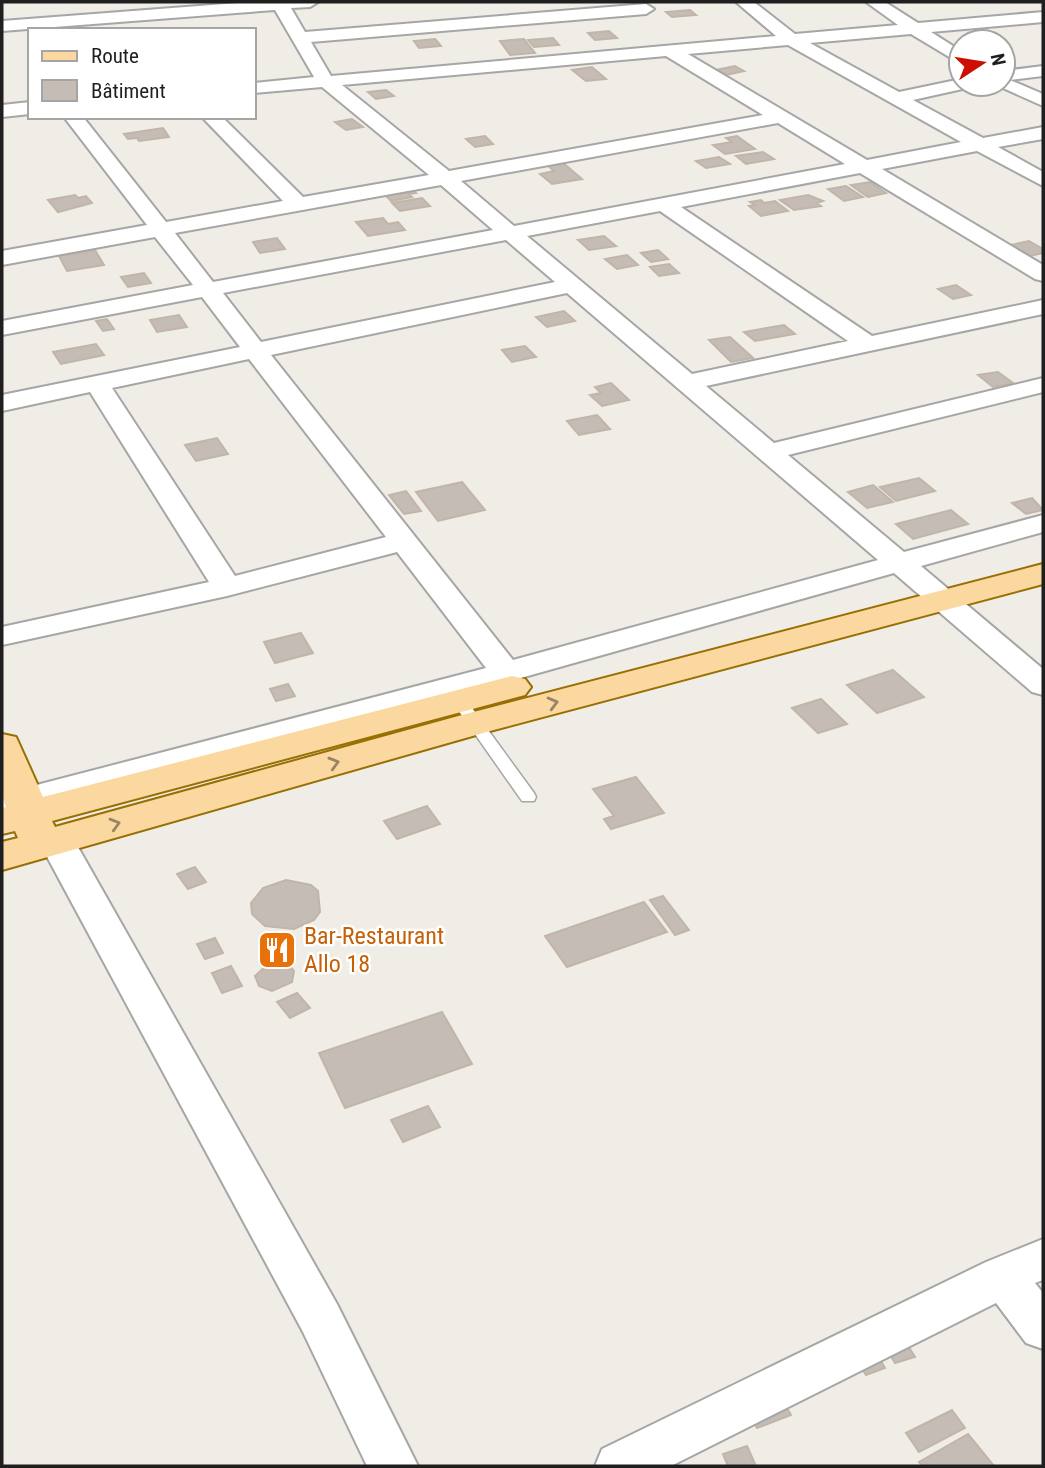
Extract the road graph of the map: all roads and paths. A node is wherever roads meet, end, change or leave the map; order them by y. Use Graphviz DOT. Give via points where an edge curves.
graph roads {
  1 [pos="310,2"];
  2 [pos="744,2"];
  3 [pos="874,2"];
  4 [pos="279,3"];
  5 [pos="647,9"];
  6 [pos="163,15"];
  7 [pos="1043,17"];
  8 [pos="2,26"];
  9 [pos="913,29"];
  10 [pos="300,38"];
  11 [pos="792,40"];
  12 [pos="672,42"];
  13 [pos="947,51"];
  14 [pos="1043,71"];
  15 [pos="1017,74"];
  16 [pos="326,82"];
  17 [pos="947,87"];
  18 [pos="256,88"];
  19 [pos="1017,90"];
  20 [pos="896,98"];
  21 [pos="1043,101"];
  22 [pos="28,108"];
  23 [pos="2,111"];
  24 [pos="782,117"];
  25 [pos="75,119"];
  26 [pos="213,119"];
  27 [pos="1043,133"];
  28 [pos="978,145"];
  29 [pos="864,167"];
  30 [pos="443,176"];
  31 [pos="1043,180"];
  32 [pos="298,204"];
  33 [pos="663,204"];
  34 [pos="160,229"];
  35 [pos="506,233"];
  36 [pos="3,256"];
  37 [pos="1043,274"];
  38 [pos="569,286"];
  39 [pos="207,289"];
  40 [pos="1043,307"];
  41 [pos="2,328"];
  42 [pos="868,344"];
  43 [pos="255,351"];
  44 [pos="686,383"];
  45 [pos="97,384"];
  46 [pos="1043,385"];
  47 [pos="2,403"];
  48 [pos="769,452"];
  49 [pos="1043,523"];
  50 [pos="404,541"];
  51 [pos="1043,554"];
  52 [pos="899,562"];
  53 [pos="1043,574"];
  54 [pos="227,587"];
  55 [pos="937,593"];
  56 [pos="2,636"];
  57 [pos="506,671"];
  58 [pos="1043,685"];
  59 [pos="468,712"];
  60 [pos="2,746"];
  61 [pos="528,797"];
  62 [pos="25,821"];
  63 [pos="2,856"];
  64 [pos="1022,1267"];
  65 [pos="1043,1328"];
  66 [pos="393,1466"];
  67 [pos="620,1466"];
  1 -- 4 [label="street"];
  2 -- 11 [label="street"];
  3 -- 9 [label="street"];
  4 -- 6 [label="street"];
  4 -- 10 [label="street"];
  5 -- 10 [label="street"];
  6 -- 8 [label="street"];
  7 -- 9 [label="street"];
  9 -- 11 [label="street"];
  9 -- 13 [label="street"];
  10 -- 16 [label="street"];
  11 -- 12 [label="street" via="693,48"];
  11 -- 20 [label="street"];
  12 -- 16 [label="street"];
  12 -- 24 [label="street"];
  14 -- 15 [label="street"];
  16 -- 18 [label="street"];
  16 -- 30 [label="street"];
  17 -- 20 [label="street"];
  19 -- 21 [label="street"];
  20 -- 28 [label="street"];
  22 -- 23 [label="street"];
  24 -- 29 [label="street"];
  24 -- 30 [label="street"];
  25 -- 34 [label="street"];
  26 -- 32 [label="street"];
  27 -- 28 [label="street"];
  28 -- 29 [label="street"];
  28 -- 31 [label="street"];
  29 -- 33 [label="street"];
  29 -- 37 [label="street"];
  30 -- 32 [label="street"];
  30 -- 35 [label="street"];
  32 -- 34 [label="street"];
  33 -- 35 [label="street"];
  33 -- 42 [label="street"];
  34 -- 36 [label="street"];
  34 -- 39 [label="street"];
  35 -- 38 [label="street"];
  35 -- 39 [label="street"];
  38 -- 43 [label="street"];
  38 -- 44 [label="street"];
  39 -- 41 [label="street"];
  39 -- 43 [label="street"];
  40 -- 42 [label="street"];
  42 -- 44 [label="street"];
  43 -- 45 [label="street"];
  43 -- 50 [label="street"];
  44 -- 48 [label="street"];
  45 -- 47 [label="street"];
  45 -- 54 [label="street"];
  46 -- 48 [label="street"];
  48 -- 52 [label="street"];
  49 -- 52 [label="street"];
  50 -- 54 [label="street"];
  50 -- 57 [label="street"];
  51 -- 55 [label="main road"];
  52 -- 55 [label="street"];
  52 -- 57 [label="street"];
  53 -- 55 [label="main road"];
  54 -- 56 [label="street"];
  55 -- 58 [label="street"];
  55 -- 59 [label="main road"];
  57 -- 62 [label="street"];
  59 -- 61 [label="lane"];
  59 -- 62 [label="main road"];
  60 -- 62 [label="main road"];
  62 -- 63 [label="main road"];
  62 -- 66 [label="street" via="320,1318"];
  64 -- 65 [label="street"];
  64 -- 67 [label="street"];
}
